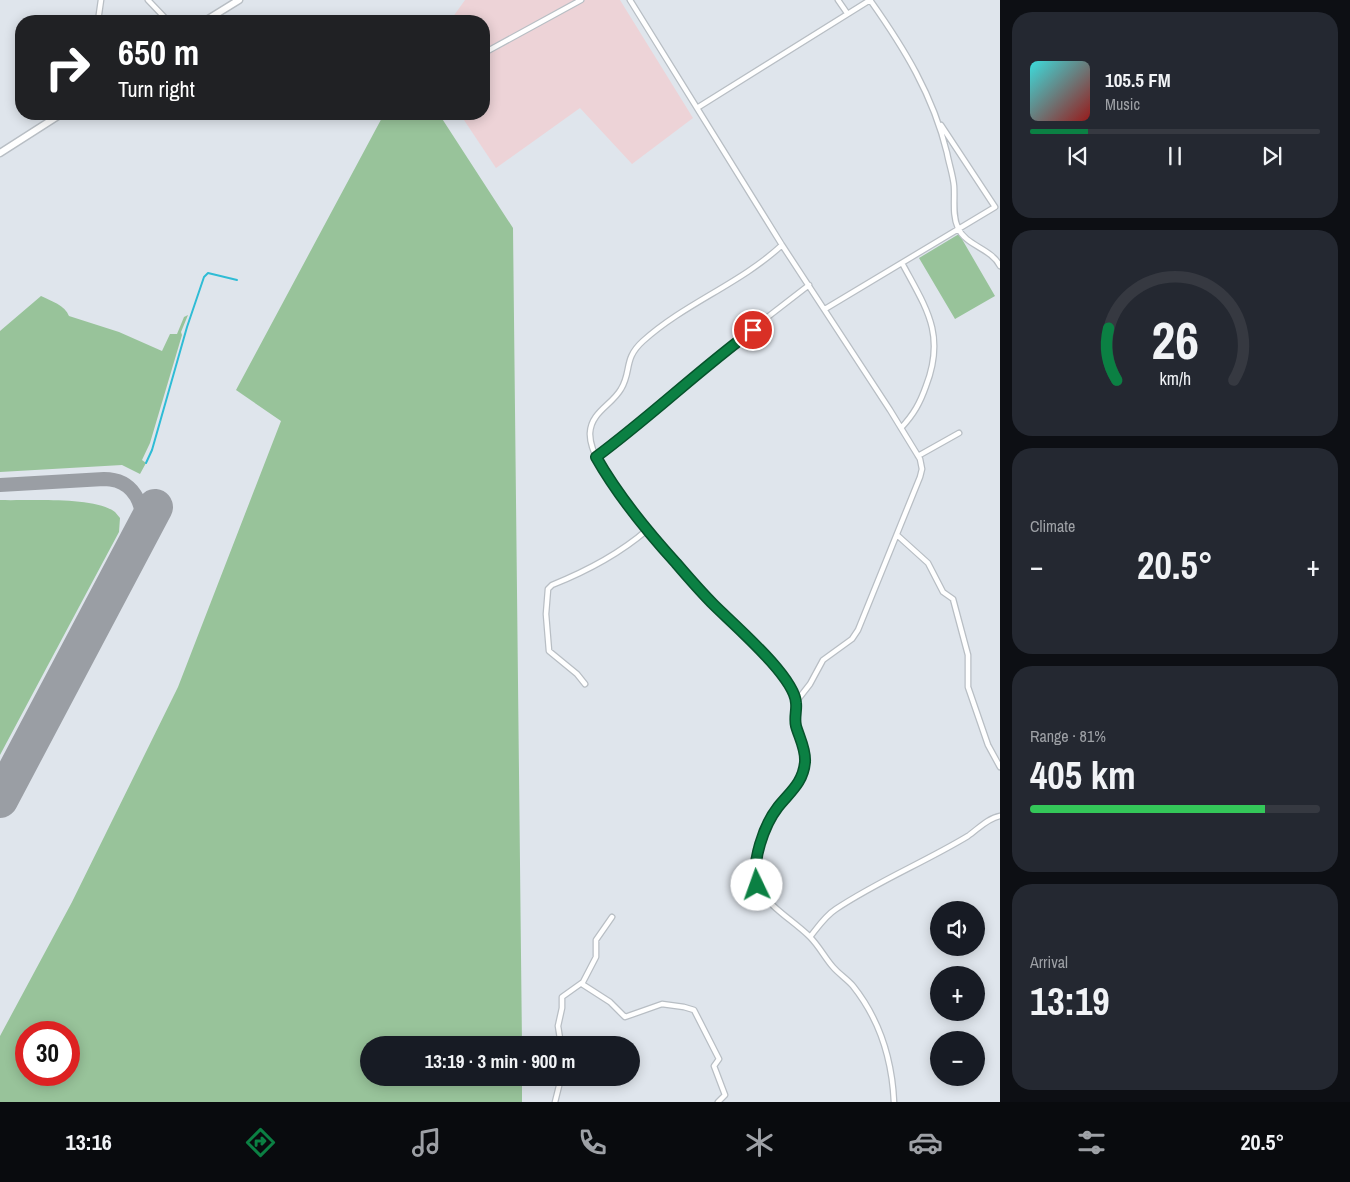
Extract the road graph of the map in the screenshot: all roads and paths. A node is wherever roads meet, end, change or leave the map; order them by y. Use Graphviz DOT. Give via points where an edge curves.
graph roads {
  1 [pos="101,0"];
  2 [pos="148,0"];
  3 [pos="239,0"];
  4 [pos="581,0"];
  5 [pos="630,0"];
  6 [pos="838,0"];
  7 [pos="847,13"];
  8 [pos="99,15"];
  9 [pos="162,15"];
  10 [pos="215,15"];
  11 [pos="490,50"];
  12 [pos="697,108"];
  13 [pos="47,120"];
  14 [pos="940,124"];
  15 [pos="0,153"];
  16 [pos="1000,205"];
  17 [pos="995,207"];
  18 [pos="958,228"];
  19 [pos="782,245"];
  20 [pos="902,263"];
  21 [pos="1000,266"];
  22 [pos="809,286"];
  23 [pos="825,309"];
  24 [pos="901,428"];
  25 [pos="959,433"];
  26 [pos="918,456"];
  27 [pos="596,457"];
  28 [pos="647,530"];
  29 [pos="897,535"];
  30 [pos="585,684"];
  31 [pos="796,702"];
  32 [pos="1000,767"];
  33 [pos="1000,816"];
  34 [pos="612,918"];
  35 [pos="810,937"];
  36 [pos="582,984"];
  37 [pos="560,1036"];
  38 [pos="559,1086"];
  39 [pos="555,1102"];
  40 [pos="718,1102"];
  41 [pos="894,1102"];
  1 -- 8 [label="street"];
  2 -- 9 [label="street"];
  3 -- 10 [label="main road"];
  4 -- 11 [label="street"];
  5 -- 12 [label="street"];
  6 -- 7 [label="street"];
  7 -- 12 [label="street"];
  7 -- 14 [label="street" via="870,0 915,67"];
  12 -- 19 [label="street"];
  13 -- 15 [label="main road"];
  14 -- 17 [label="street"];
  14 -- 18 [label="street" via="954,184"];
  16 -- 17 [label="street"];
  17 -- 18 [label="street"];
  18 -- 20 [label="street"];
  18 -- 21 [label="street" via="992,255"];
  19 -- 22 [label="street"];
  19 -- 27 [label="street" via="755,269 673,318 632,353 623,387 592,424 590,433"];
  20 -- 23 [label="street"];
  20 -- 24 [label="street" via="930,320 936,347 918,408"];
  22 -- 23 [label="street"];
  22 -- 27 [label="street" via="716,357"];
  23 -- 24 [label="street"];
  24 -- 26 [label="street"];
  25 -- 26 [label="street"];
  26 -- 29 [label="street" via="920,477"];
  27 -- 28 [label="street"];
  28 -- 30 [label="street" via="591,569 552,585 548,590 549,651"];
  28 -- 31 [label="street" via="714,605 758,647 786,680"];
  29 -- 31 [label="street" via="858,630 852,639 823,660"];
  29 -- 32 [label="street" via="928,563 943,592 953,599 968,655 968,688 988,745"];
  31 -- 35 [label="street" via="796,725 805,761 792,794 779,806 764,831 756,858 755,876 761,892"];
  33 -- 35 [label="street" via="992,817 937,854 836,909"];
  34 -- 36 [label="street" via="596,940 596,957"];
  35 -- 41 [label="street" via="866,1005 890,1060"];
  36 -- 37 [label="street" via="562,997"];
  36 -- 40 [label="street" via="628,1018 657,1005 684,1006 694,1010 719,1059 714,1066 725,1095"];
  38 -- 39 [label="street"];
}
